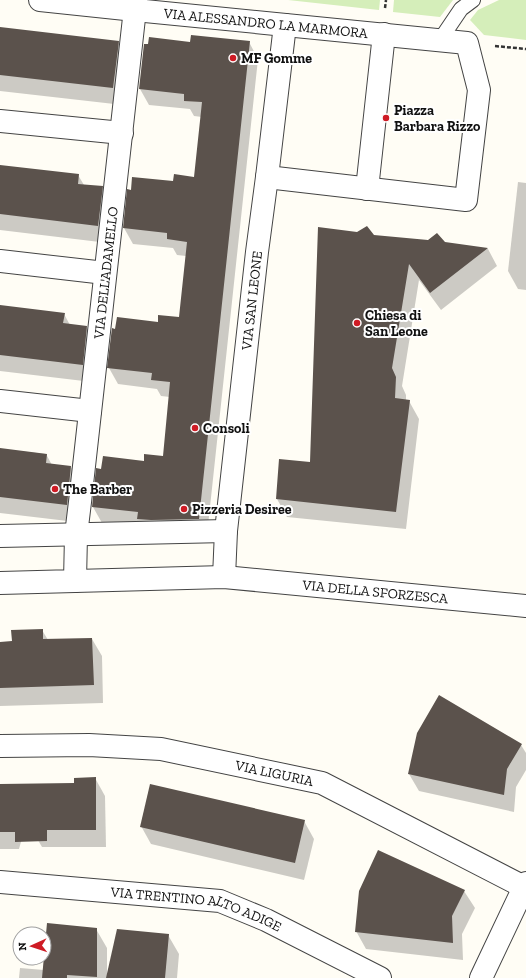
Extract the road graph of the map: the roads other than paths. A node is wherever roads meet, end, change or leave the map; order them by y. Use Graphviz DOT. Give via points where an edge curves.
graph roads {
  1 [pos="40,0"];
  2 [pos="473,0"];
  3 [pos="136,5"];
  4 [pos="285,25"];
  5 [pos="384,34"];
  6 [pos="440,40"];
  7 [pos="0,121"];
  8 [pos="122,133"];
  9 [pos="267,177"];
  10 [pos="368,189"];
  11 [pos="0,261"];
  12 [pos="106,273"];
  13 [pos="0,400"];
  14 [pos="90,410"];
  15 [pos="226,532"];
  16 [pos="76,535"];
  17 [pos="0,536"];
  18 [pos="224,577"];
  19 [pos="75,581"];
  20 [pos="0,582"];
  21 [pos="526,606"];
  22 [pos="0,746"];
  23 [pos="0,882"];
  24 [pos="525,885"];
  25 [pos="380,978"];
  26 [pos="481,978"];
  1 -- 3 [label="street, VIA ALESSANDRO LA MARMORA"];
  2 -- 6 [label="lane" via="461,9"];
  3 -- 4 [label="street, VIA ALESSANDRO LA MARMORA"];
  3 -- 8 [label="street, VIA DELL'ADAMELLO"];
  4 -- 5 [label="street, VIA ALESSANDRO LA MARMORA"];
  4 -- 9 [label="street, VIA SAN LEONE"];
  5 -- 6 [label="street, VIA ALESSANDRO LA MARMORA"];
  5 -- 10 [label="street"];
  6 -- 10 [label="street, VIA ALESSANDRO LA MARMORA" via="467,43 479,90 466,200"];
  7 -- 8 [label="street"];
  8 -- 12 [label="street, VIA DELL'ADAMELLO"];
  9 -- 10 [label="street"];
  9 -- 15 [label="street, VIA SAN LEONE"];
  11 -- 12 [label="street"];
  12 -- 14 [label="street, VIA DELL'ADAMELLO"];
  13 -- 14 [label="street"];
  14 -- 16 [label="street, VIA DELL'ADAMELLO"];
  15 -- 16 [label="street"];
  15 -- 18 [label="street, VIA SAN LEONE"];
  16 -- 17 [label="street"];
  16 -- 19 [label="street"];
  18 -- 19 [label="street, VIA DELLA SFORZESCA"];
  18 -- 21 [label="street, VIA DELLA SFORZESCA"];
  19 -- 20 [label="street"];
  22 -- 24 [label="street, VIA LIGURIA" via="89,745 161,750 322,783"];
  23 -- 25 [label="street, VIA TRENTINO ALTO ADIGE" via="220,901 266,920"];
  24 -- 26 [label="street"];
}
